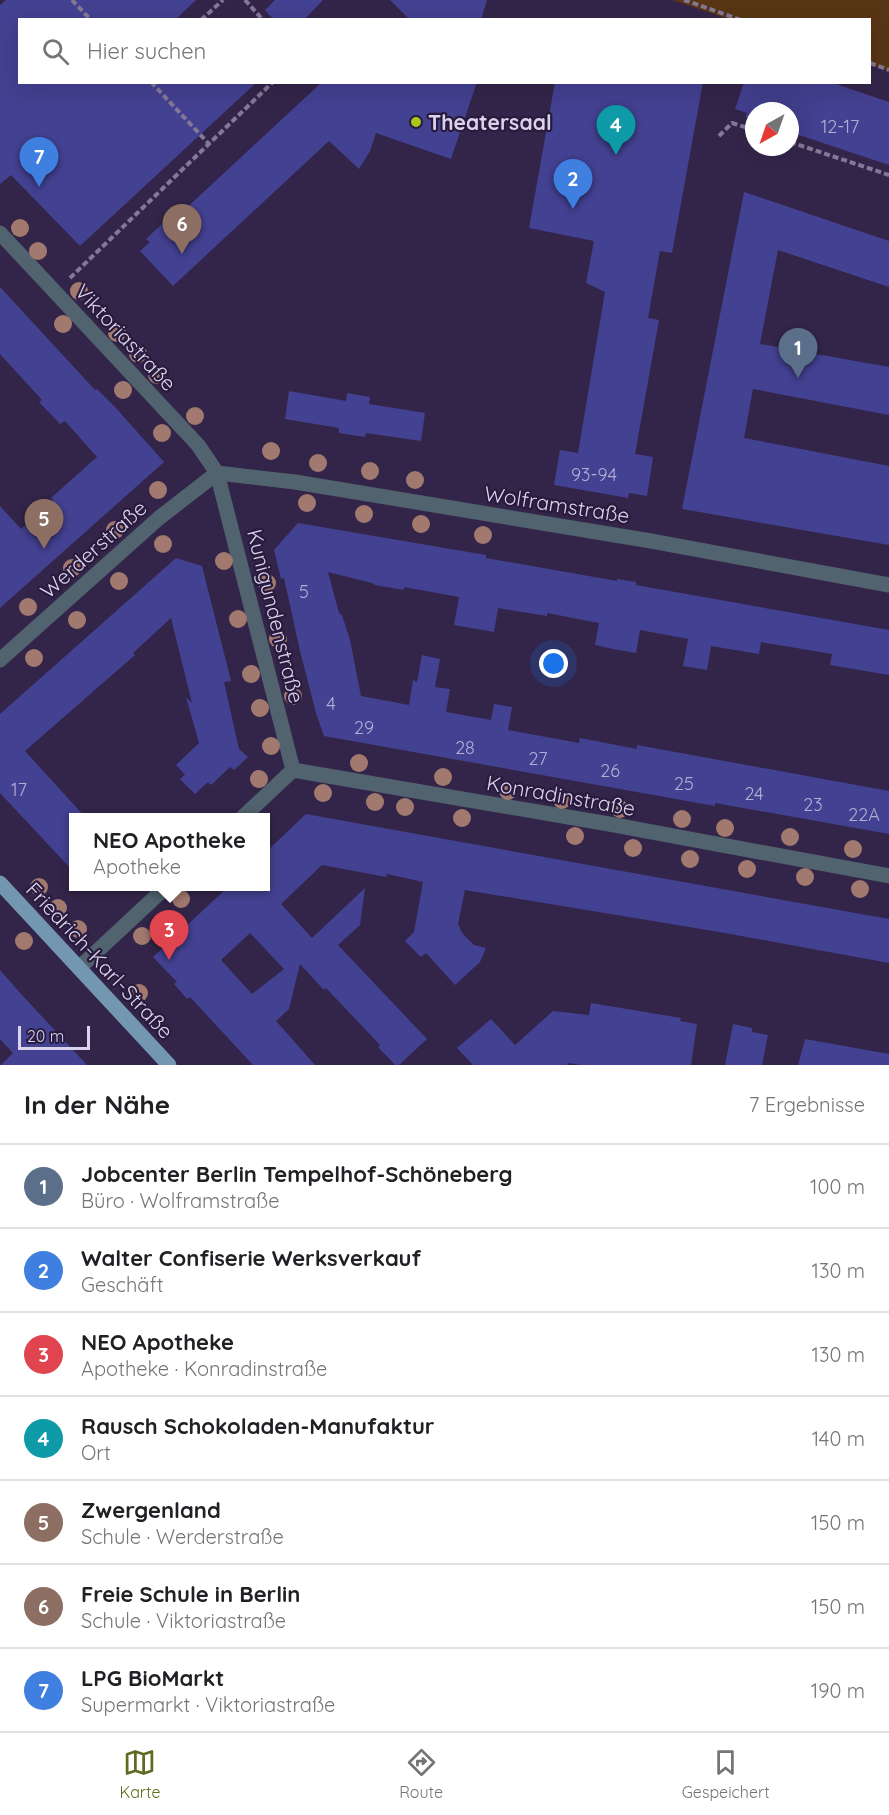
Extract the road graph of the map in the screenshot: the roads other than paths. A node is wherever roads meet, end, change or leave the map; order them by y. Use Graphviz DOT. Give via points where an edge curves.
graph roads {
  1 [pos="0,232"];
  2 [pos="217,472"];
  3 [pos="889,585"];
  4 [pos="0,660"];
  5 [pos="293,770"];
  6 [pos="247,813"];
  7 [pos="889,876"];
  8 [pos="0,883"];
  9 [pos="162,891"];
  10 [pos="79,968"];
  11 [pos="170,1065"];
  1 -- 2 [label="street, Viktoriastraße" via="198,444"];
  2 -- 3 [label="street, Wolframstraße" via="651,541"];
  2 -- 4 [label="street, Werderstraße" via="159,518"];
  2 -- 5 [label="street, Kunigundenstraße"];
  5 -- 6 [label="street"];
  5 -- 7 [label="street, Konradinstraße"];
  8 -- 10 [label="main road, Friedrich-Karl-Straße"];
  9 -- 10 [label="street"];
  10 -- 11 [label="main road, Friedrich-Karl-Straße"];
}
